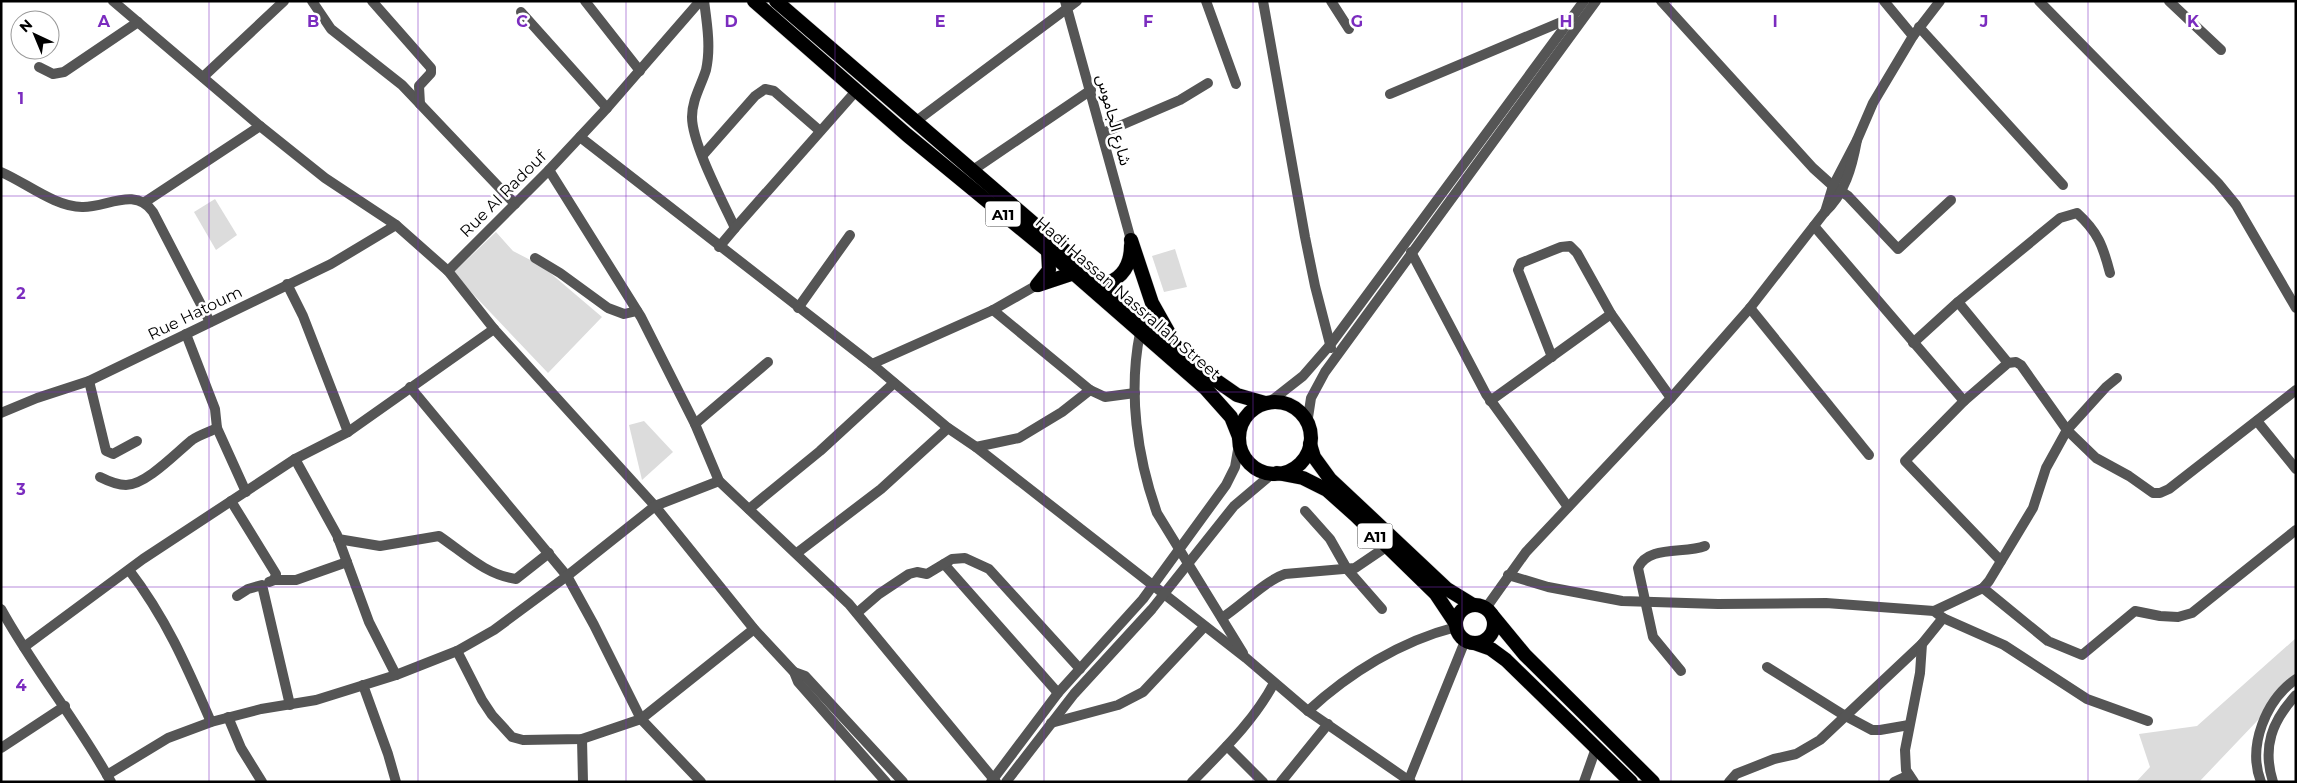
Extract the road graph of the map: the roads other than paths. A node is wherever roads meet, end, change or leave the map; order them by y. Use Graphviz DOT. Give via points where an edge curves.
graph roads {
  1 [pos="113,1"];
  2 [pos="284,1"];
  3 [pos="312,1"];
  4 [pos="372,1"];
  5 [pos="585,1"];
  6 [pos="702,1"];
  7 [pos="754,1"];
  8 [pos="776,1"];
  9 [pos="1077,1"];
  10 [pos="1206,1"];
  11 [pos="1263,1"];
  12 [pos="1331,1"];
  13 [pos="1584,1"];
  14 [pos="1596,1"];
  15 [pos="1661,1"];
  16 [pos="1884,1"];
  17 [pos="1940,1"];
  18 [pos="2040,1"];
  19 [pos="2169,1"];
  20 [pos="1066,5"];
  21 [pos="521,12"];
  22 [pos="1573,16"];
  23 [pos="138,22"];
  24 [pos="1920,27"];
  25 [pos="1349,29"];
  26 [pos="1913,36"];
  27 [pos="2221,50"];
  28 [pos="40,67"];
  29 [pos="640,71"];
  30 [pos="203,77"];
  31 [pos="1208,83"];
  32 [pos="1236,84"];
  33 [pos="1091,90"];
  34 [pos="856,91"];
  35 [pos="1390,94"];
  36 [pos="420,104"];
  37 [pos="607,108"];
  38 [pos="915,122"];
  39 [pos="260,126"];
  40 [pos="820,132"];
  41 [pos="1103,133"];
  42 [pos="580,137"];
  43 [pos="703,155"];
  44 [pos="549,170"];
  45 [pos="973,170"];
  46 [pos="1,172"];
  47 [pos="2063,185"];
  48 [pos="1837,188"];
  49 [pos="1951,200"];
  50 [pos="144,202"];
  51 [pos="514,204"];
  52 [pos="396,225"];
  53 [pos="1814,226"];
  54 [pos="734,228"];
  55 [pos="850,235"];
  56 [pos="1131,240"];
  57 [pos="719,247"];
  58 [pos="1048,251"];
  59 [pos="1411,252"];
  60 [pos="535,258"];
  61 [pos="448,271"];
  62 [pos="1074,273"];
  63 [pos="2110,273"];
  64 [pos="287,284"];
  65 [pos="1104,284"];
  66 [pos="1037,285"];
  67 [pos="1958,302"];
  68 [pos="798,308"];
  69 [pos="1750,308"];
  70 [pos="2296,308"];
  71 [pos="993,310"];
  72 [pos="637,311"];
  73 [pos="1612,314"];
  74 [pos="210,322"];
  75 [pos="494,329"];
  76 [pos="1140,333"];
  77 [pos="186,334"];
  78 [pos="1913,344"];
  79 [pos="1330,345"];
  80 [pos="1180,350"];
  81 [pos="1552,357"];
  82 [pos="1336,358"];
  83 [pos="768,362"];
  84 [pos="2008,363"];
  85 [pos="872,364"];
  86 [pos="2117,378"];
  87 [pos="89,381"];
  88 [pos="894,383"];
  89 [pos="410,387"];
  90 [pos="1090,390"];
  91 [pos="2296,390"];
  92 [pos="1134,393"];
  93 [pos="1671,398"];
  94 [pos="1490,401"];
  95 [pos="1964,401"];
  96 [pos="1268,402"];
  97 [pos="1,413"];
  98 [pos="2257,421"];
  99 [pos="695,424"];
  100 [pos="1307,424"];
  101 [pos="217,428"];
  102 [pos="948,428"];
  103 [pos="2066,430"];
  104 [pos="348,432"];
  105 [pos="1239,440"];
  106 [pos="137,441"];
  107 [pos="1310,444"];
  108 [pos="976,447"];
  109 [pos="1869,456"];
  110 [pos="296,459"];
  111 [pos="2296,469"];
  112 [pos="1275,474"];
  113 [pos="100,478"];
  114 [pos="719,481"];
  115 [pos="246,492"];
  116 [pos="231,501"];
  117 [pos="655,506"];
  118 [pos="1568,508"];
  119 [pos="749,509"];
  120 [pos="1305,511"];
  121 [pos="2296,530"];
  122 [pos="338,539"];
  123 [pos="1705,546"];
  124 [pos="1386,547"];
  125 [pos="1178,548"];
  126 [pos="550,553"];
  127 [pos="797,553"];
  128 [pos="347,562"];
  129 [pos="2001,562"];
  130 [pos="1188,563"];
  131 [pos="944,564"];
  132 [pos="1347,569"];
  133 [pos="130,570"];
  134 [pos="1508,575"];
  135 [pos="567,576"];
  136 [pos="274,580"];
  137 [pos="262,585"];
  138 [pos="1153,585"];
  139 [pos="1983,588"];
  140 [pos="1164,594"];
  141 [pos="236,596"];
  142 [pos="1646,602"];
  143 [pos="1,609"];
  144 [pos="1382,609"];
  145 [pos="1484,609"];
  146 [pos="1934,611"];
  147 [pos="857,613"];
  148 [pos="1222,618"];
  149 [pos="1943,618"];
  150 [pos="4,622"];
  151 [pos="1456,625"];
  152 [pos="1204,627"];
  153 [pos="754,629"];
  154 [pos="1469,642"];
  155 [pos="1922,644"];
  156 [pos="24,647"];
  157 [pos="457,651"];
  158 [pos="1246,658"];
  159 [pos="1767,667"];
  160 [pos="1080,668"];
  161 [pos="1681,671"];
  162 [pos="794,672"];
  163 [pos="396,676"];
  164 [pos="2296,679"];
  165 [pos="1274,683"];
  166 [pos="362,685"];
  167 [pos="1058,693"];
  168 [pos="2296,695"];
  169 [pos="290,705"];
  170 [pos="65,706"];
  171 [pos="1308,712"];
  172 [pos="228,717"];
  173 [pos="1846,717"];
  174 [pos="641,719"];
  175 [pos="2148,721"];
  176 [pos="211,722"];
  177 [pos="1051,722"];
  178 [pos="1328,724"];
  179 [pos="1908,724"];
  180 [pos="582,739"];
  181 [pos="1227,746"];
  182 [pos="1,748"];
  183 [pos="1596,748"];
  184 [pos="109,778"];
  185 [pos="1912,778"];
  186 [pos="993,780"];
  187 [pos="1409,781"];
  188 [pos="262,782"];
  189 [pos="396,782"];
  190 [pos="583,782"];
  191 [pos="701,782"];
  192 [pos="886,782"];
  193 [pos="903,782"];
  194 [pos="1006,782"];
  195 [pos="1192,782"];
  196 [pos="1263,782"];
  197 [pos="1281,782"];
  198 [pos="1584,782"];
  199 [pos="1631,782"];
  200 [pos="1653,782"];
  201 [pos="1728,782"];
  202 [pos="1894,782"];
  203 [pos="2261,782"];
  204 [pos="2273,782"];
  1 -- 23 [label="street"];
  2 -- 30 [label="street"];
  3 -- 36 [label="street" via="331,28 402,85"];
  4 -- 36 [label="street" via="431,68 419,86"];
  5 -- 29 [label="street"];
  6 -- 29 [label="street, Rue Al Radouf"];
  6 -- 43 [label="street" via="708,55 692,120"];
  7 -- 34 [label="highway, Hadi Hassan Nassrallah Street / A11"];
  8 -- 38 [label="highway, Hadi Hassan Nassrallah Street / A11"];
  9 -- 20 [label="street"];
  10 -- 32 [label="street"];
  11 -- 79 [label="street" via="1305,237"];
  12 -- 25 [label="street"];
  13 -- 22 [label="street"];
  14 -- 59 [label="street"];
  15 -- 48 [label="street" via="1813,168"];
  16 -- 26 [label="street"];
  17 -- 24 [label="street"];
  18 -- 70 [label="street" via="2230,198"];
  19 -- 27 [label="street"];
  20 -- 33 [label="street, شارع الجاموس"];
  20 -- 38 [label="street"];
  21 -- 37 [label="street"];
  22 -- 35 [label="street"];
  22 -- 79 [label="street"];
  23 -- 28 [label="street" via="64,72 53,74"];
  23 -- 30 [label="street"];
  24 -- 26 [label="street"];
  24 -- 47 [label="street"];
  26 -- 48 [label="street" via="1873,103"];
  29 -- 37 [label="street, Rue Al Radouf"];
  30 -- 39 [label="street"];
  31 -- 41 [label="street" via="1180,100"];
  33 -- 41 [label="street, شارع الجاموس"];
  33 -- 45 [label="street"];
  34 -- 40 [label="street"];
  34 -- 58 [label="highway, Hadi Hassan Nassrallah Street / A11"];
  36 -- 51 [label="street"];
  37 -- 42 [label="street, Rue Al Radouf"];
  38 -- 45 [label="highway, Hadi Hassan Nassrallah Street / A11"];
  39 -- 50 [label="street"];
  39 -- 52 [label="street" via="325,178"];
  40 -- 43 [label="street" via="774,91 765,89"];
  40 -- 54 [label="street"];
  41 -- 56 [label="street, شارع الجاموس"];
  42 -- 44 [label="street, Rue Al Radouf"];
  42 -- 57 [label="street"];
  43 -- 54 [label="street"];
  44 -- 51 [label="street, Rue Al Radouf"];
  44 -- 72 [label="street"];
  45 -- 65 [label="highway, Hadi Hassan Nassrallah Street / A11"];
  46 -- 50 [label="street" via="75,206 90,207 126,199"];
  48 -- 49 [label="street" via="1898,249"];
  48 -- 53 [label="street"];
  50 -- 74 [label="street" via="153,212"];
  51 -- 61 [label="street, Rue Al Radouf"];
  52 -- 61 [label="street"];
  52 -- 64 [label="street, Rue Hatoum" via="331,264"];
  53 -- 69 [label="street"];
  53 -- 78 [label="street"];
  54 -- 57 [label="street"];
  55 -- 68 [label="street"];
  56 -- 65 [label="highway" via="1131,255 1125,270"];
  56 -- 80 [label="highway" via="1152,303"];
  57 -- 68 [label="street"];
  58 -- 62 [label="highway, Hadi Hassan Nassrallah Street / A11"];
  58 -- 66 [label="highway" via="1048,270"];
  59 -- 82 [label="street"];
  59 -- 94 [label="street"];
  60 -- 72 [label="street" via="608,308 624,314"];
  61 -- 75 [label="street"];
  62 -- 66 [label="highway"];
  62 -- 76 [label="highway, Hadi Hassan Nassrallah Street / A11"];
  63 -- 67 [label="street" via="2103,245 2090,225 2077,213 2060,218"];
  64 -- 74 [label="street, Rue Hatoum"];
  64 -- 104 [label="street" via="303,316"];
  65 -- 80 [label="highway, Hadi Hassan Nassrallah Street / A11"];
  66 -- 71 [label="street"];
  67 -- 78 [label="street"];
  67 -- 84 [label="street"];
  68 -- 85 [label="street"];
  69 -- 93 [label="street"];
  69 -- 109 [label="street"];
  71 -- 85 [label="street"];
  71 -- 90 [label="street"];
  72 -- 99 [label="street"];
  73 -- 81 [label="street"];
  73 -- 81 [label="street" via="1570,246 1521,263 1518,270"];
  73 -- 93 [label="street"];
  74 -- 77 [label="street, Rue Hatoum"];
  75 -- 89 [label="street"];
  75 -- 117 [label="street"];
  76 -- 92 [label="street"];
  76 -- 105 [label="highway, Hadi Hassan Nassrallah Street / A11" via="1218,400 1230,417"];
  77 -- 87 [label="street, Rue Hatoum"];
  77 -- 101 [label="street" via="215,409"];
  78 -- 95 [label="street"];
  79 -- 82 [label="street"];
  79 -- 96 [label="street" via="1303,376"];
  80 -- 96 [label="highway, Hadi Hassan Nassrallah Street / A11" via="1237,395"];
  81 -- 94 [label="street"];
  82 -- 100 [label="street" via="1314,390"];
  83 -- 99 [label="street"];
  84 -- 95 [label="street"];
  84 -- 103 [label="street" via="2021,365"];
  85 -- 88 [label="street"];
  86 -- 103 [label="street"];
  87 -- 97 [label="street, Rue Hatoum"];
  87 -- 106 [label="street" via="106,451 113,454"];
  88 -- 102 [label="street"];
  88 -- 119 [label="street" via="820,451"];
  89 -- 104 [label="street"];
  89 -- 126 [label="street"];
  90 -- 92 [label="street" via="1105,397"];
  90 -- 108 [label="street" via="1062,412 1019,438"];
  91 -- 98 [label="street"];
  92 -- 125 [label="street" via="1151,496 1157,513"];
  93 -- 118 [label="street"];
  94 -- 118 [label="street"];
  95 -- 129 [label="street" via="1905,461"];
  96 -- 100 [label="highway, A11" via="1283,402 1294,407"];
  96 -- 105 [label="highway" via="1246,416"];
  98 -- 103 [label="street" via="2197,469 2160,493 2096,458"];
  98 -- 111 [label="street"];
  99 -- 114 [label="street"];
  100 -- 107 [label="highway, A11"];
  101 -- 113 [label="street" via="194,439 163,467 127,486"];
  101 -- 115 [label="street"];
  102 -- 108 [label="street"];
  102 -- 127 [label="street" via="881,489"];
  103 -- 129 [label="street" via="2046,468 2033,508"];
  104 -- 110 [label="street"];
  105 -- 112 [label="highway, A11" via="1243,455 1251,465"];
  105 -- 125 [label="street" via="1235,467 1226,485"];
  107 -- 112 [label="highway" via="1301,462 1290,470"];
  107 -- 145 [label="highway, A11" via="1314,457 1330,479 1447,589"];
  108 -- 138 [label="street"];
  110 -- 115 [label="street"];
  110 -- 122 [label="street"];
  112 -- 124 [label="highway, A11" via="1303,478 1322,486"];
  112 -- 130 [label="street" via="1234,506"];
  114 -- 117 [label="street"];
  114 -- 119 [label="street"];
  115 -- 116 [label="street"];
  116 -- 133 [label="street"];
  116 -- 136 [label="street" via="276,574"];
  117 -- 135 [label="street"];
  117 -- 153 [label="street"];
  118 -- 134 [label="street"];
  119 -- 127 [label="street"];
  120 -- 132 [label="street" via="1330,539"];
  121 -- 139 [label="street" via="2192,613 2178,617 2136,611 2082,655 2048,641"];
  122 -- 126 [label="street" via="380,546 439,536 496,574 516,579"];
  122 -- 128 [label="street"];
  123 -- 142 [label="street" via="1690,551 1662,552 1642,560 1638,568"];
  124 -- 132 [label="street" via="1366,562"];
  124 -- 151 [label="highway, A11" via="1436,594"];
  125 -- 130 [label="street"];
  125 -- 138 [label="street"];
  126 -- 135 [label="street"];
  127 -- 147 [label="street"];
  128 -- 136 [label="street" via="296,580"];
  128 -- 163 [label="street" via="369,622"];
  129 -- 139 [label="street"];
  130 -- 140 [label="street"];
  130 -- 148 [label="street"];
  131 -- 147 [label="street" via="927,574 909,574"];
  131 -- 160 [label="street" via="952,559 965,558 989,569"];
  131 -- 167 [label="street"];
  132 -- 144 [label="street"];
  132 -- 148 [label="street" via="1285,574"];
  133 -- 156 [label="street"];
  133 -- 176 [label="street" via="167,624"];
  134 -- 142 [label="street" via="1602,598"];
  134 -- 145 [label="street"];
  135 -- 157 [label="street" via="494,630"];
  135 -- 174 [label="street"];
  136 -- 137 [label="street"];
  137 -- 141 [label="street"];
  137 -- 169 [label="street"];
  138 -- 140 [label="street"];
  138 -- 160 [label="street"];
  139 -- 146 [label="street"];
  140 -- 152 [label="street"];
  140 -- 177 [label="street"];
  142 -- 146 [label="street" via="1826,603"];
  142 -- 161 [label="street" via="1653,637"];
  143 -- 150 [label="street"];
  145 -- 151 [label="highway" via="1462,610"];
  145 -- 154 [label="highway" via="1494,625 1491,634 1484,641"];
  145 -- 200 [label="highway, A11" via="1525,655"];
  146 -- 149 [label="street"];
  147 -- 186 [label="street"];
  148 -- 158 [label="street"];
  149 -- 155 [label="street"];
  149 -- 175 [label="street" via="2004,645 2087,699"];
  150 -- 156 [label="street"];
  151 -- 154 [label="highway, A11" via="1459,635"];
  151 -- 171 [label="street" via="1359,670 1332,688"];
  152 -- 158 [label="street"];
  152 -- 177 [label="street" via="1143,692 1118,705"];
  153 -- 162 [label="street"];
  153 -- 174 [label="street"];
  154 -- 183 [label="highway" via="1506,660"];
  154 -- 187 [label="street"];
  155 -- 173 [label="street"];
  155 -- 179 [label="street" via="1920,673"];
  156 -- 170 [label="street"];
  157 -- 163 [label="street"];
  157 -- 180 [label="street" via="482,700 512,737 523,740"];
  158 -- 165 [label="street"];
  159 -- 173 [label="street"];
  160 -- 167 [label="street"];
  162 -- 192 [label="street" via="798,682"];
  162 -- 193 [label="street" via="805,676"];
  163 -- 166 [label="street"];
  164 -- 203 [label="street" via="2275,701 2261,730 2257,756"];
  165 -- 171 [label="street"];
  165 -- 181 [label="street" via="1265,700"];
  166 -- 169 [label="street"];
  166 -- 189 [label="street"];
  167 -- 186 [label="street"];
  168 -- 204 [label="street" via="2278,716 2272,732 2267,763"];
  169 -- 172 [label="street"];
  170 -- 182 [label="street"];
  170 -- 184 [label="street"];
  171 -- 178 [label="street"];
  172 -- 176 [label="street"];
  172 -- 188 [label="street" via="241,748"];
  173 -- 179 [label="street" via="1875,730"];
  173 -- 201 [label="street" via="1802,752 1736,774"];
  174 -- 180 [label="street"];
  174 -- 191 [label="street"];
  176 -- 184 [label="street" via="168,738"];
  177 -- 194 [label="street"];
  178 -- 187 [label="street"];
  178 -- 197 [label="street"];
  179 -- 185 [label="street" via="1905,757"];
  180 -- 190 [label="street"];
  181 -- 195 [label="street"];
  181 -- 196 [label="street"];
  183 -- 198 [label="street"];
  183 -- 199 [label="highway"];
  185 -- 202 [label="street"];
}
